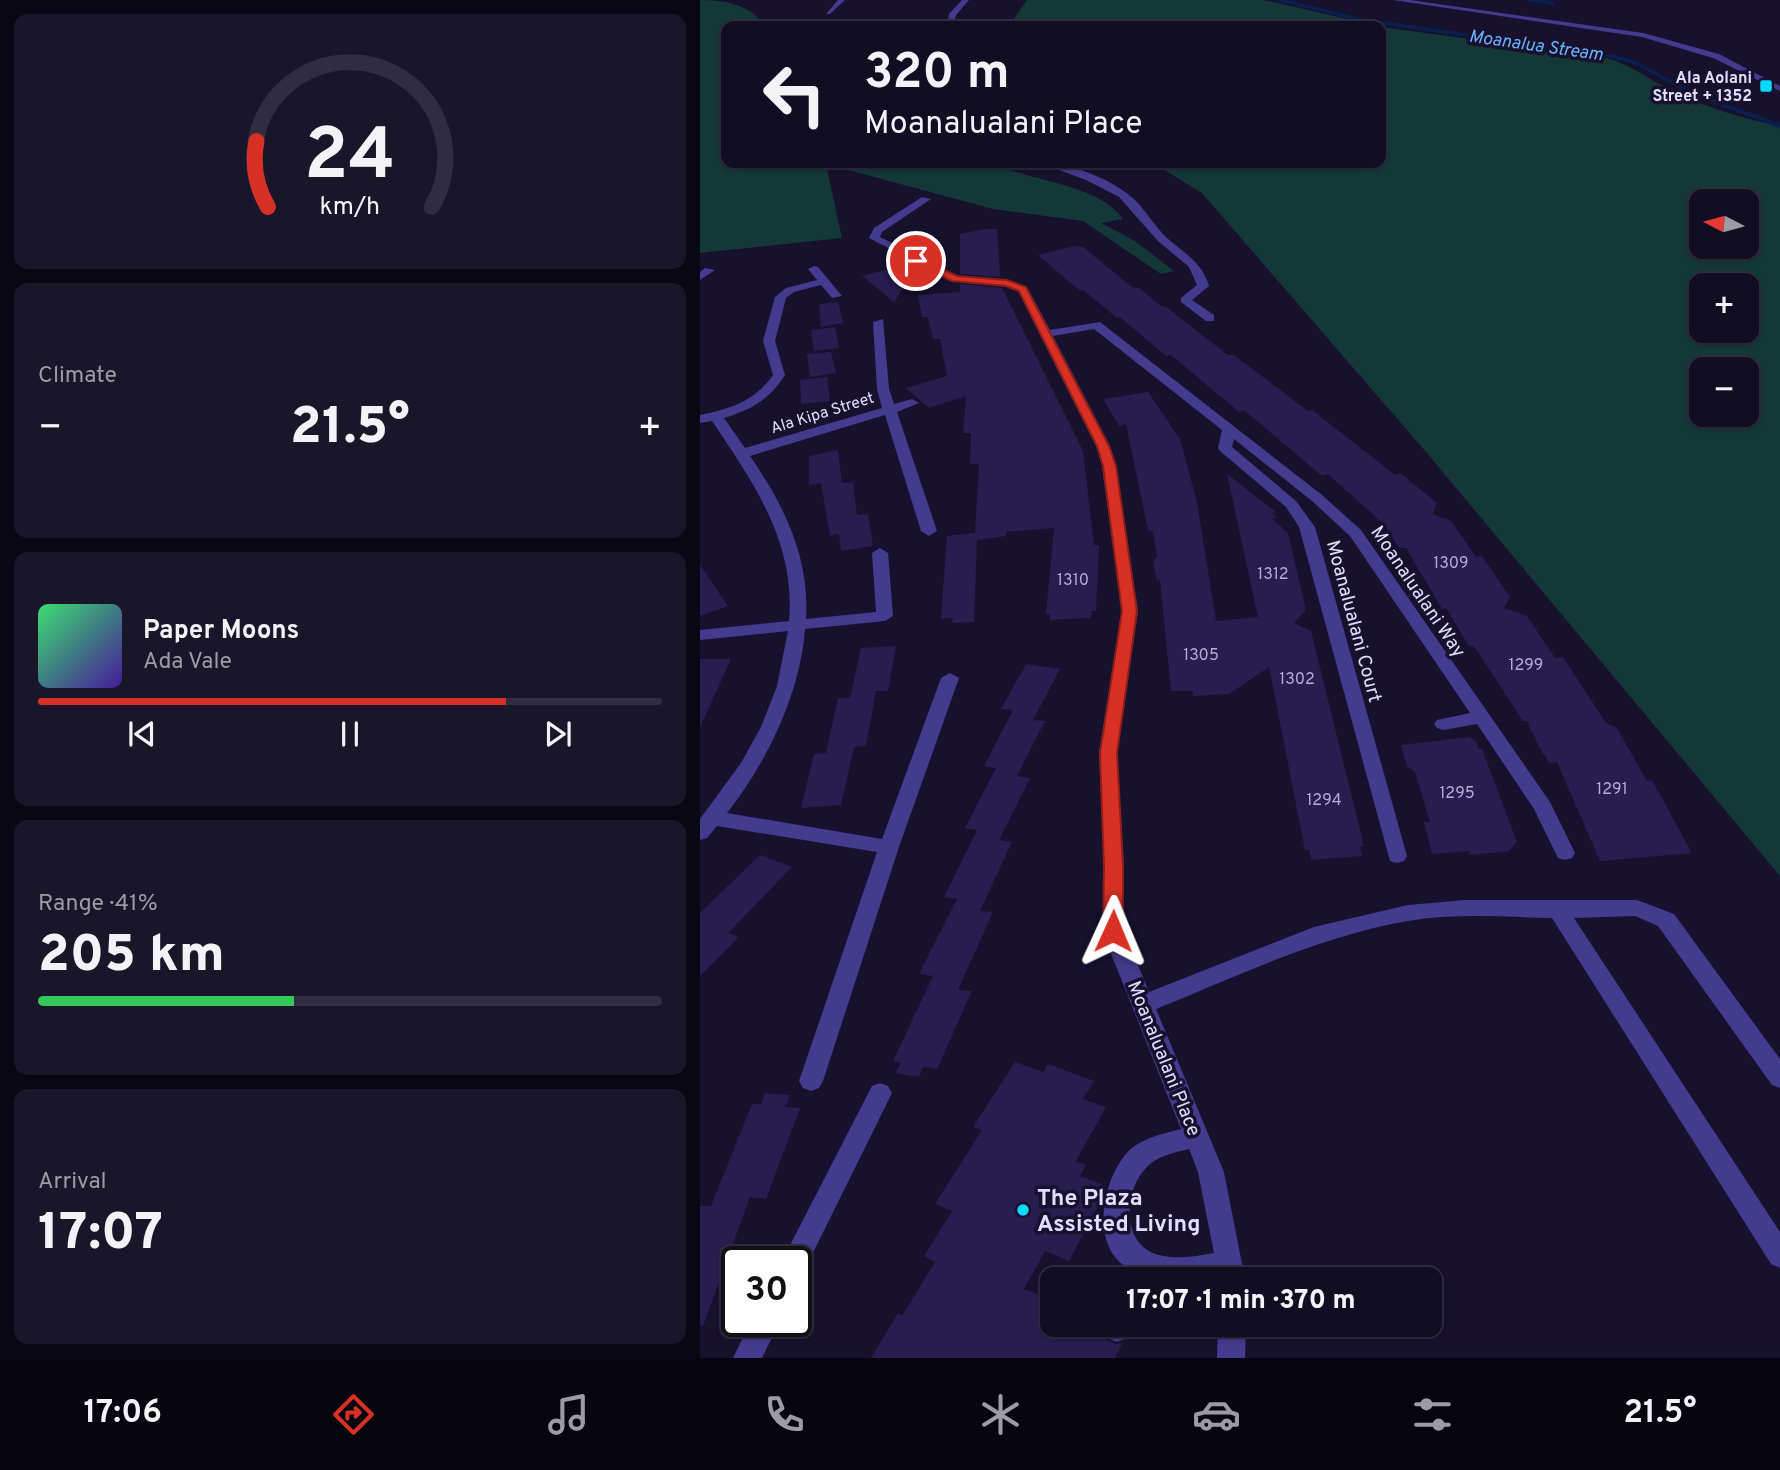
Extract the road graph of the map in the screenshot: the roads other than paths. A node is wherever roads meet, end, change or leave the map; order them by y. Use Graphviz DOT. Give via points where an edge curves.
graph roads {
  1 [pos="842,0"];
  2 [pos="966,0"];
  3 [pos="1396,0"];
  4 [pos="828,13"];
  5 [pos="951,21"];
  6 [pos="1780,89"];
  7 [pos="1060,168"];
  8 [pos="926,199"];
  9 [pos="814,269"];
  10 [pos="824,281"];
  11 [pos="836,296"];
  12 [pos="1210,318"];
  13 [pos="879,321"];
  14 [pos="1046,334"];
  15 [pos="912,403"];
  16 [pos="891,409"];
  17 [pos="708,418"];
  18 [pos="1229,429"];
  19 [pos="741,454"];
  20 [pos="929,531"];
  21 [pos="880,554"];
  22 [pos="800,623"];
  23 [pos="700,635"];
  24 [pos="950,678"];
  25 [pos="1481,717"];
  26 [pos="1443,724"];
  27 [pos="707,826"];
  28 [pos="889,847"];
  29 [pos="1565,853"];
  30 [pos="1397,856"];
  31 [pos="1558,910"];
  32 [pos="1143,1004"];
  33 [pos="1780,1077"];
  34 [pos="811,1081"];
  35 [pos="880,1093"];
  36 [pos="1197,1136"];
  37 [pos="804,1246"];
  38 [pos="1780,1255"];
  39 [pos="1142,1267"];
  40 [pos="1230,1267"];
  41 [pos="758,1337"];
  42 [pos="1232,1337"];
  43 [pos="747,1358"];
  44 [pos="1231,1358"];
  1 -- 4 [label="street"];
  2 -- 5 [label="street"];
  3 -- 6 [label="street" via="1643,35 1716,57"];
  7 -- 12 [label="street" via="1129,200 1159,237 1193,262 1203,286 1185,300"];
  8 -- 14 [label="street, Moanalualani Place" via="878,230 874,238 956,279 1007,283 1023,289"];
  9 -- 10 [label="street"];
  10 -- 11 [label="street"];
  10 -- 17 [label="street" via="781,297 768,341 779,374 768,393 756,404"];
  13 -- 16 [label="street" via="883,389"];
  14 -- 18 [label="street, Moanalualani Way" via="1096,325"];
  14 -- 32 [label="street, Moanalualani Place" via="1103,446 1120,527 1130,611 1108,753 1113,931"];
  15 -- 16 [label="street, Ala Kipa Street"];
  16 -- 19 [label="street, Ala Kipa Street"];
  16 -- 20 [label="street"];
  17 -- 19 [label="street"];
  18 -- 25 [label="street, Moanalualani Way" via="1356,533"];
  18 -- 30 [label="street, Moanalualani Court" via="1225,448 1291,503 1307,527"];
  19 -- 22 [label="street" via="781,520 795,570"];
  21 -- 22 [label="street" via="885,616"];
  22 -- 23 [label="street"];
  22 -- 27 [label="street" via="789,675 759,750"];
  24 -- 28 [label="street"];
  25 -- 26 [label="street"];
  25 -- 29 [label="street, Moanalualani Way" via="1543,807"];
  27 -- 28 [label="street"];
  28 -- 34 [label="street"];
  31 -- 32 [label="street" via="1465,908 1408,913 1322,933"];
  31 -- 33 [label="street" via="1637,908 1667,919"];
  31 -- 38 [label="street"];
  32 -- 36 [label="street, Moanalualani Place"];
  35 -- 37 [label="street"];
  36 -- 39 [label="street" via="1146,1152 1132,1165 1122,1186 1116,1221 1127,1251"];
  36 -- 40 [label="street, Moanalualani Place" via="1211,1172"];
  41 -- 43 [label="street"];
  42 -- 44 [label="street"];
}
